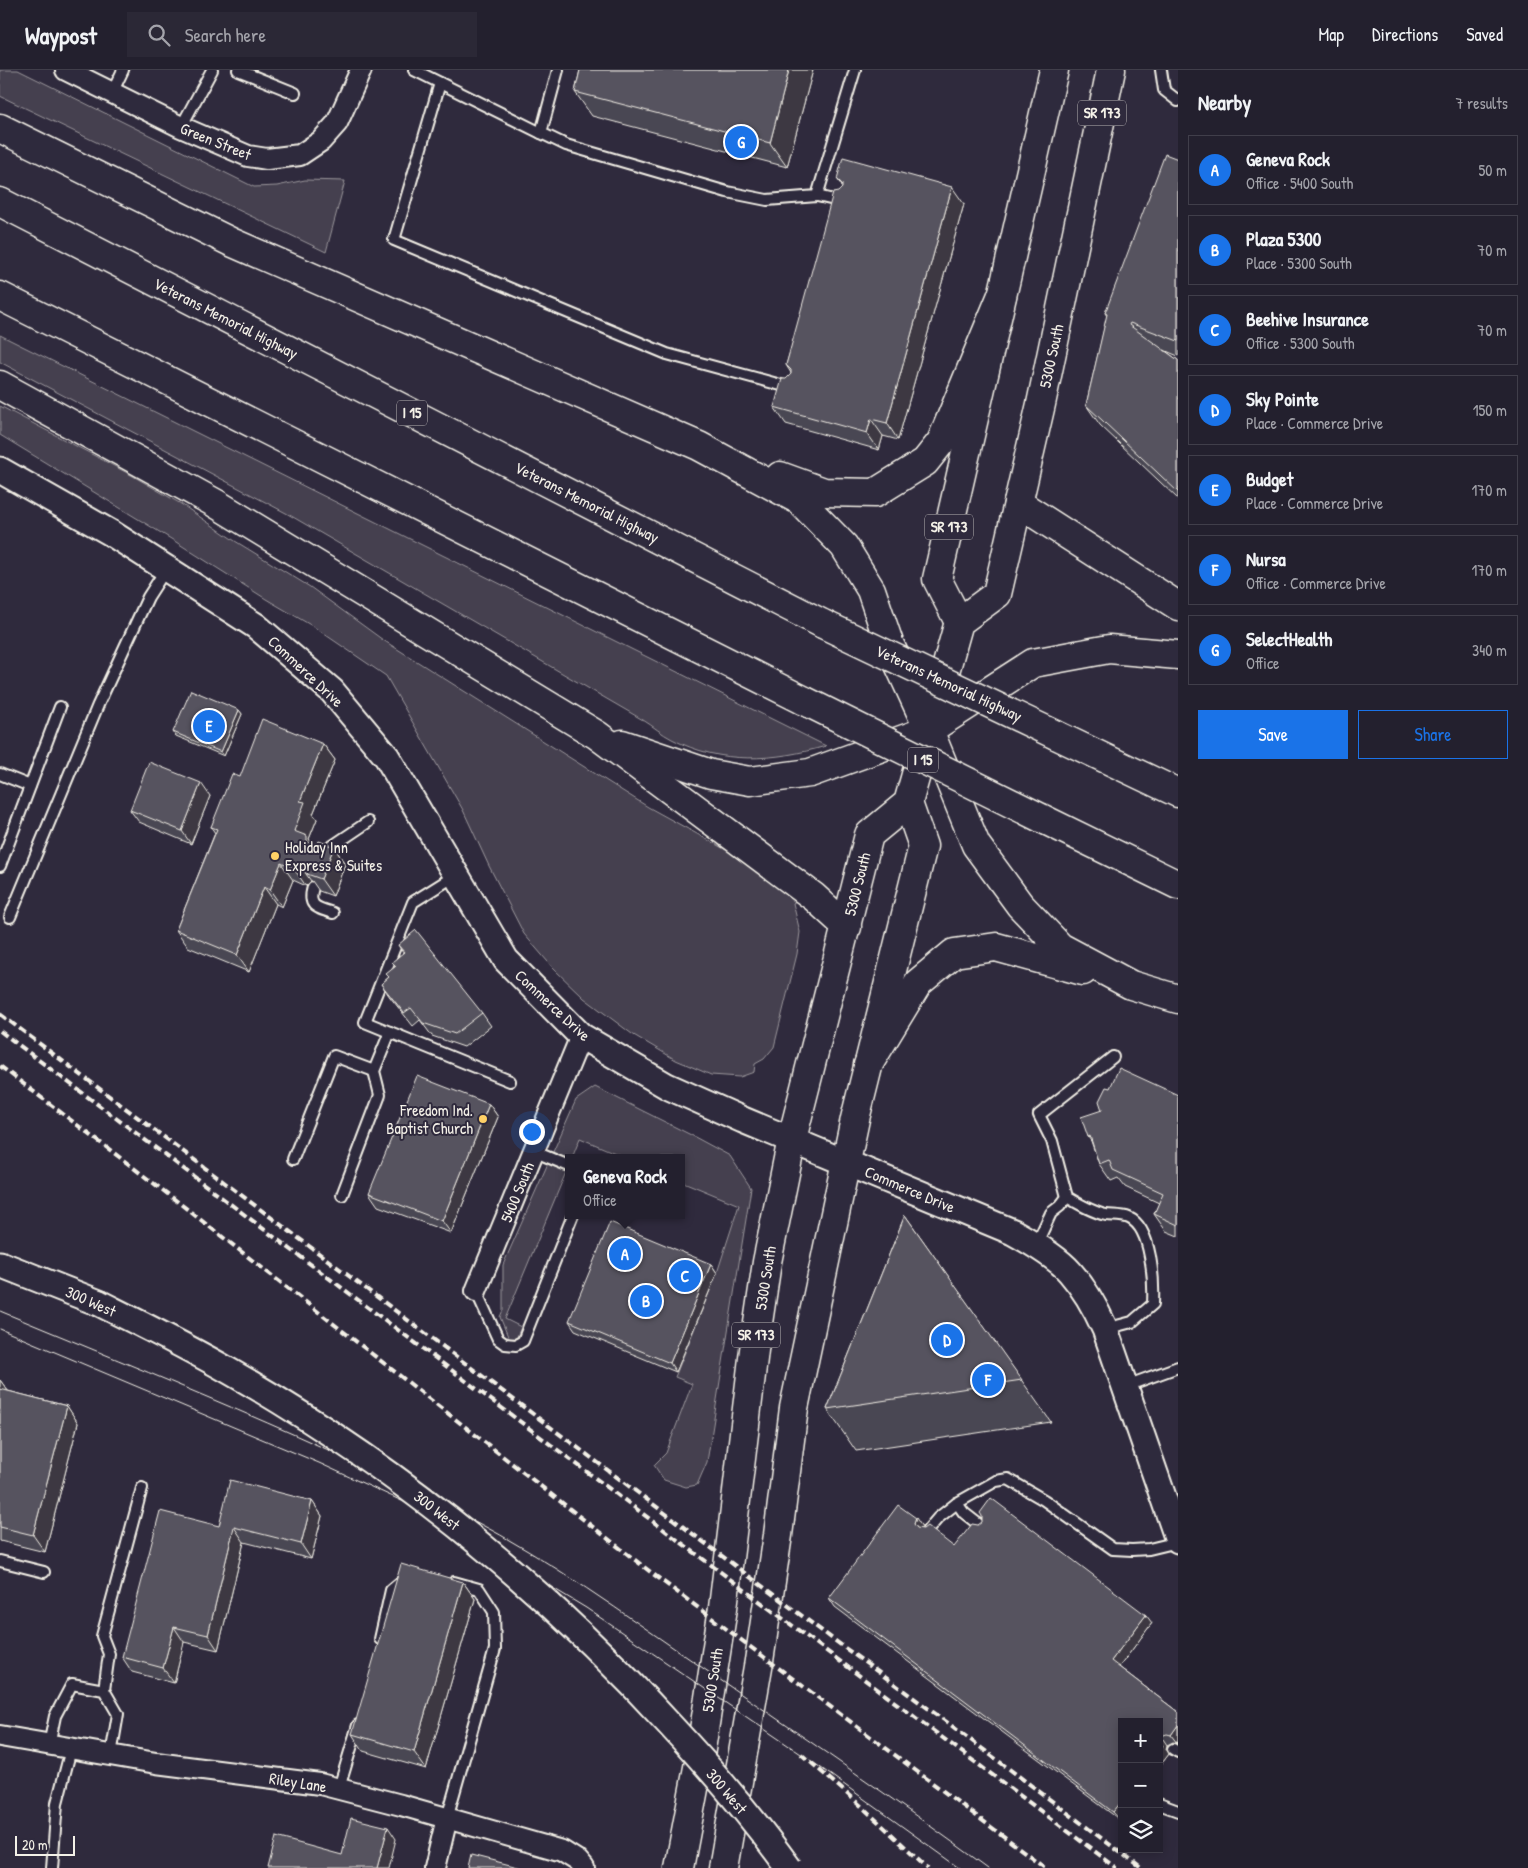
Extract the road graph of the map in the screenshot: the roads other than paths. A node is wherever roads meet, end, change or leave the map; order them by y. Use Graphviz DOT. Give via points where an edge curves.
graph roads {
  1 [pos="66,70"];
  2 [pos="123,70"];
  3 [pos="212,70"];
  4 [pos="238,70"];
  5 [pos="361,70"];
  6 [pos="414,70"];
  7 [pos="558,70"];
  8 [pos="855,70"];
  9 [pos="1054,70"];
  10 [pos="1111,70"];
  11 [pos="1161,70"];
  12 [pos="440,83"];
  13 [pos="112,93"];
  14 [pos="295,93"];
  15 [pos="1178,101"];
  16 [pos="181,127"];
  17 [pos="0,128"];
  18 [pos="540,133"];
  19 [pos="817,196"];
  20 [pos="0,202"];
  21 [pos="847,203"];
  22 [pos="1002,295"];
  23 [pos="0,296"];
  24 [pos="0,385"];
  25 [pos="796,389"];
  26 [pos="700,446"];
  27 [pos="1,474"];
  28 [pos="1018,503"];
  29 [pos="166,568"];
  30 [pos="1178,606"];
  31 [pos="959,622"];
  32 [pos="1178,655"];
  33 [pos="60,707"];
  34 [pos="929,730"];
  35 [pos="597,735"];
  36 [pos="0,774"];
  37 [pos="30,786"];
  38 [pos="1178,793"];
  39 [pos="908,803"];
  40 [pos="368,822"];
  41 [pos="325,855"];
  42 [pos="0,866"];
  43 [pos="456,876"];
  44 [pos="1178,885"];
  45 [pos="313,887"];
  46 [pos="332,913"];
  47 [pos="10,917"];
  48 [pos="847,927"];
  49 [pos="1131,984"];
  50 [pos="1178,999"];
  51 [pos="390,1032"];
  52 [pos="580,1036"];
  53 [pos="1113,1057"];
  54 [pos="868,1065"];
  55 [pos="374,1071"];
  56 [pos="510,1081"];
  57 [pos="792,1139"];
  58 [pos="533,1151"];
  59 [pos="293,1159"];
  60 [pos="846,1162"];
  61 [pos="565,1164"];
  62 [pos="342,1195"];
  63 [pos="1067,1197"];
  64 [pos="571,1219"];
  65 [pos="1036,1244"];
  66 [pos="0,1264"];
  67 [pos="476,1292"];
  68 [pos="1105,1329"];
  69 [pos="1178,1367"];
  70 [pos="1125,1386"];
  71 [pos="142,1488"];
  72 [pos="957,1503"];
  73 [pos="982,1527"];
  74 [pos="927,1531"];
  75 [pos="1178,1541"];
  76 [pos="0,1561"];
  77 [pos="44,1572"];
  78 [pos="413,1572"];
  79 [pos="441,1579"];
  80 [pos="378,1649"];
  81 [pos="104,1690"];
  82 [pos="362,1714"];
  83 [pos="0,1736"];
  84 [pos="50,1745"];
  85 [pos="71,1748"];
  86 [pos="111,1755"];
  87 [pos="339,1788"];
  88 [pos="1163,1805"];
  89 [pos="1178,1811"];
  90 [pos="447,1818"];
  91 [pos="52,1868"];
  92 [pos="435,1868"];
  93 [pos="584,1868"];
  94 [pos="679,1868"];
  95 [pos="723,1868"];
  96 [pos="789,1868"];
  1 -- 13 [label="street, Green Street"];
  2 -- 13 [label="lane"];
  3 -- 16 [label="lane"];
  4 -- 14 [label="lane"];
  5 -- 16 [label="street, Green Street" via="337,123 322,141 300,155 267,160 248,156"];
  6 -- 12 [label="lane"];
  7 -- 18 [label="lane"];
  8 -- 19 [label="lane"];
  9 -- 22 [label="main road, SR 173"];
  10 -- 28 [label="main road, 5300 South / SR 173"];
  11 -- 15 [label="lane" via="1164,90"];
  12 -- 18 [label="lane"];
  12 -- 25 [label="lane" via="394,240 667,354"];
  13 -- 16 [label="street, Green Street"];
  17 -- 26 [label="main road" via="231,242"];
  18 -- 19 [label="lane" via="566,145 727,192 767,200"];
  19 -- 21 [label="lane"];
  20 -- 38 [label="main road, Veterans Memorial Highway / I 15, bridge" via="823,624"];
  22 -- 26 [label="main road" via="941,442 925,462 875,493 824,492"];
  22 -- 31 [label="main road, SR 173" via="937,579"];
  23 -- 44 [label="main road, I 15, bridge"];
  24 -- 35 [label="main road" via="215,503"];
  26 -- 34 [label="main road" via="799,500 844,546 871,590 889,643"];
  27 -- 29 [label="street, Commerce Drive"];
  28 -- 30 [label="main road"];
  28 -- 31 [label="main road, 5300 South / SR 173" via="997,594"];
  29 -- 43 [label="street, Commerce Drive" via="256,626 332,691 387,758"];
  29 -- 47 [label="lane" via="148,596 98,705"];
  31 -- 34 [label="main road"];
  32 -- 34 [label="main road" via="1109,649 1034,663"];
  33 -- 37 [label="lane"];
  34 -- 35 [label="main road" via="810,773 750,781 711,774"];
  34 -- 39 [label="main road"];
  34 -- 49 [label="main road" via="976,845 1020,904 1060,946"];
  35 -- 48 [label="main road" via="814,897"];
  36 -- 37 [label="lane"];
  37 -- 42 [label="lane"];
  39 -- 48 [label="main road, 5300 South / SR 173" via="869,835"];
  39 -- 54 [label="main road" via="923,846"];
  40 -- 41 [label="lane" via="328,848"];
  43 -- 51 [label="lane" via="412,902 365,1022"];
  43 -- 52 [label="street, Commerce Drive" via="506,960"];
  45 -- 46 [label="lane" via="310,895 315,907"];
  48 -- 57 [label="main road, 5300 South / SR 173"];
  49 -- 50 [label="main road"];
  49 -- 54 [label="main road" via="996,947 954,953 918,983"];
  51 -- 55 [label="lane"];
  51 -- 56 [label="lane"];
  52 -- 57 [label="street, Commerce Drive" via="667,1086"];
  52 -- 58 [label="street, 5400 South"];
  53 -- 63 [label="lane" via="1040,1115 1052,1141"];
  54 -- 60 [label="main road"];
  55 -- 59 [label="lane" via="334,1056"];
  55 -- 62 [label="lane" via="380,1095"];
  57 -- 60 [label="street, Commerce Drive"];
  57 -- 94 [label="main road, 5300 South / SR 173" via="767,1262 722,1618"];
  58 -- 61 [label="lane"];
  58 -- 67 [label="street, 5400 South"];
  60 -- 65 [label="street, Commerce Drive"];
  60 -- 95 [label="main road" via="794,1408 763,1632"];
  63 -- 65 [label="lane" via="1051,1213"];
  63 -- 68 [label="lane" via="1102,1214 1131,1219 1147,1243 1154,1304 1132,1322"];
  64 -- 67 [label="lane" via="523,1341 516,1345 505,1344 498,1339"];
  65 -- 68 [label="street, Commerce Drive" via="1070,1271 1094,1304"];
  66 -- 96 [label="street, 300 West, bridge" via="99,1303 231,1372 295,1410 418,1495 547,1602 641,1693 740,1804"];
  68 -- 70 [label="street, Commerce Drive"];
  69 -- 70 [label="lane"];
  70 -- 75 [label="street, Commerce Drive"];
  71 -- 81 [label="lane" via="102,1636 109,1654"];
  72 -- 73 [label="lane"];
  72 -- 74 [label="lane"];
  72 -- 75 [label="lane" via="996,1481 1008,1479 1113,1549 1149,1549"];
  76 -- 77 [label="lane"];
  78 -- 80 [label="lane" via="391,1590"];
  79 -- 90 [label="lane" via="479,1589 494,1612 495,1648"];
  81 -- 84 [label="lane" via="72,1684 54,1716"];
  81 -- 86 [label="lane" via="118,1714"];
  82 -- 87 [label="lane"];
  83 -- 84 [label="street, Riley Lane"];
  84 -- 85 [label="street, Riley Lane"];
  85 -- 86 [label="street, Riley Lane"];
  85 -- 91 [label="lane" via="57,1803"];
  86 -- 87 [label="street, Riley Lane"];
  87 -- 90 [label="street, Riley Lane"];
  88 -- 89 [label="lane"];
  90 -- 92 [label="street"];
  90 -- 93 [label="street, Riley Lane" via="562,1851"];
}
